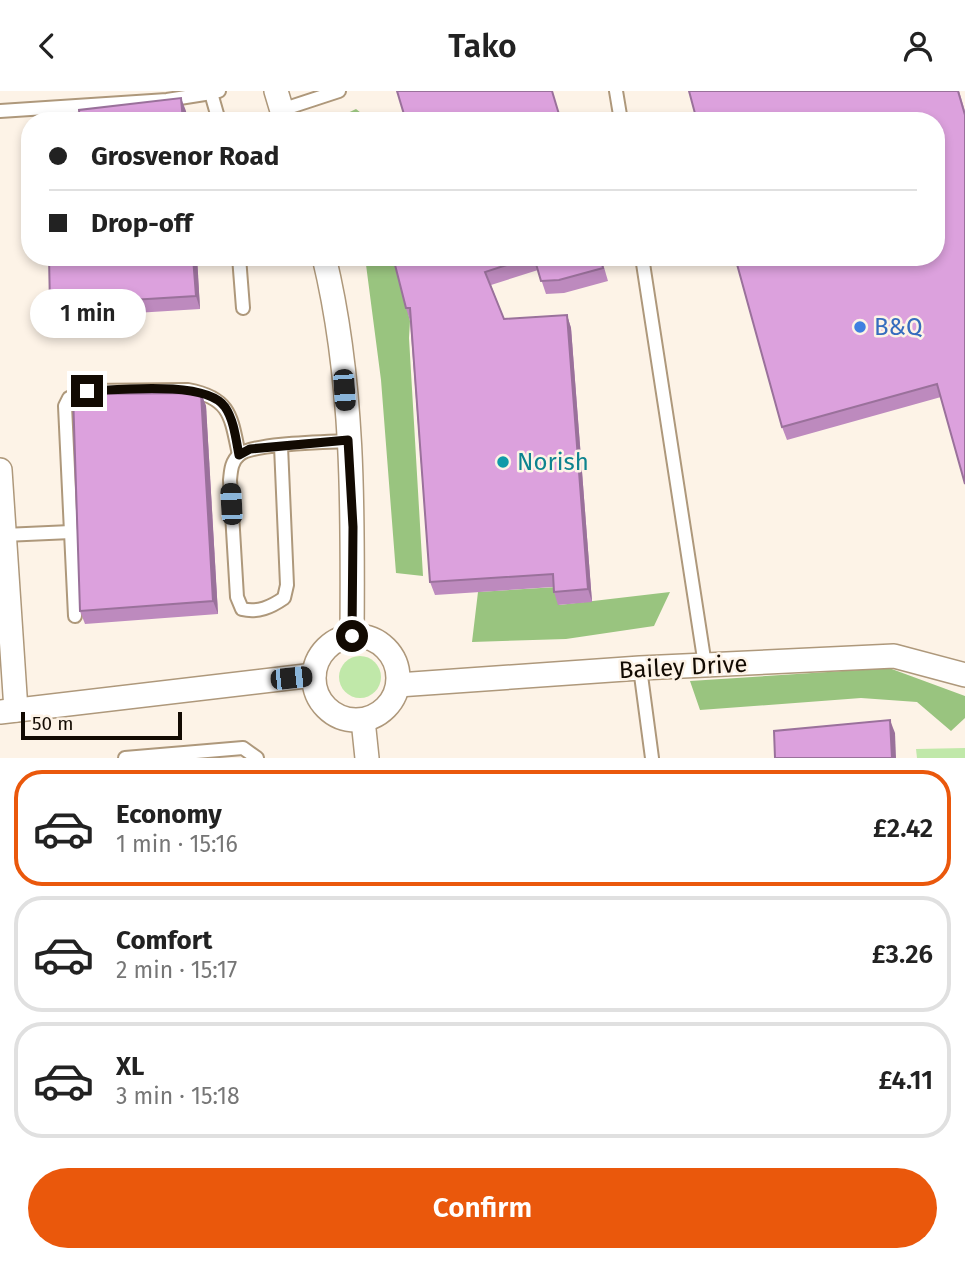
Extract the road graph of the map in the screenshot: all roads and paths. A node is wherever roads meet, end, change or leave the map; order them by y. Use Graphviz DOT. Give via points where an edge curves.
graph roads {
  1 [pos="339,91"];
  2 [pos="616,91"];
  3 [pos="215,92"];
  4 [pos="281,107"];
  5 [pos="0,111"];
  6 [pos="218,112"];
  7 [pos="620,112"];
  8 [pos="240,266"];
  9 [pos="326,266"];
  10 [pos="643,266"];
  11 [pos="243,308"];
  12 [pos="348,440"];
  13 [pos="281,446"];
  14 [pos="239,455"];
  15 [pos="0,470"];
  16 [pos="0,480"];
  17 [pos="71,532"];
  18 [pos="4,535"];
  19 [pos="75,616"];
  20 [pos="352,636"];
  21 [pos="705,665"];
  22 [pos="640,668"];
  23 [pos="314,675"];
  24 [pos="965,675"];
  25 [pos="398,685"];
  26 [pos="8,711"];
  27 [pos="363,720"];
  28 [pos="125,758"];
  29 [pos="257,758"];
  30 [pos="367,758"];
  31 [pos="652,758"];
  1 -- 4 [label="lane"];
  2 -- 7 [label="lane"];
  3 -- 5 [label="lane" via="167,100"];
  3 -- 6 [label="lane"];
  8 -- 11 [label="lane"];
  9 -- 12 [label="street" via="338,325"];
  10 -- 21 [label="lane"];
  12 -- 13 [label="lane"];
  12 -- 20 [label="street"];
  13 -- 14 [label="lane" via="250,449"];
  13 -- 14 [label="lane" via="287,585 284,598 253,612 242,609 237,597 230,480 231,465"];
  14 -- 17 [label="lane" via="226,409 211,396 188,390 76,394 65,406"];
  15 -- 16 [label="street"];
  16 -- 18 [label="street"];
  17 -- 18 [label="lane"];
  17 -- 19 [label="lane"];
  18 -- 26 [label="street"];
  20 -- 23 [label="street" via="330,645"];
  20 -- 25 [label="street" via="377,641 387,649 399,671"];
  21 -- 22 [label="street, Bailey Drive"];
  21 -- 24 [label="street, Bailey Drive" via="894,656"];
  22 -- 25 [label="street, Bailey Drive"];
  22 -- 31 [label="lane"];
  23 -- 26 [label="street"];
  23 -- 27 [label="street" via="315,688 328,709 338,716"];
  25 -- 27 [label="street" via="386,708"];
  27 -- 30 [label="street"];
  28 -- 29 [label="lane" via="243,748"];
}
